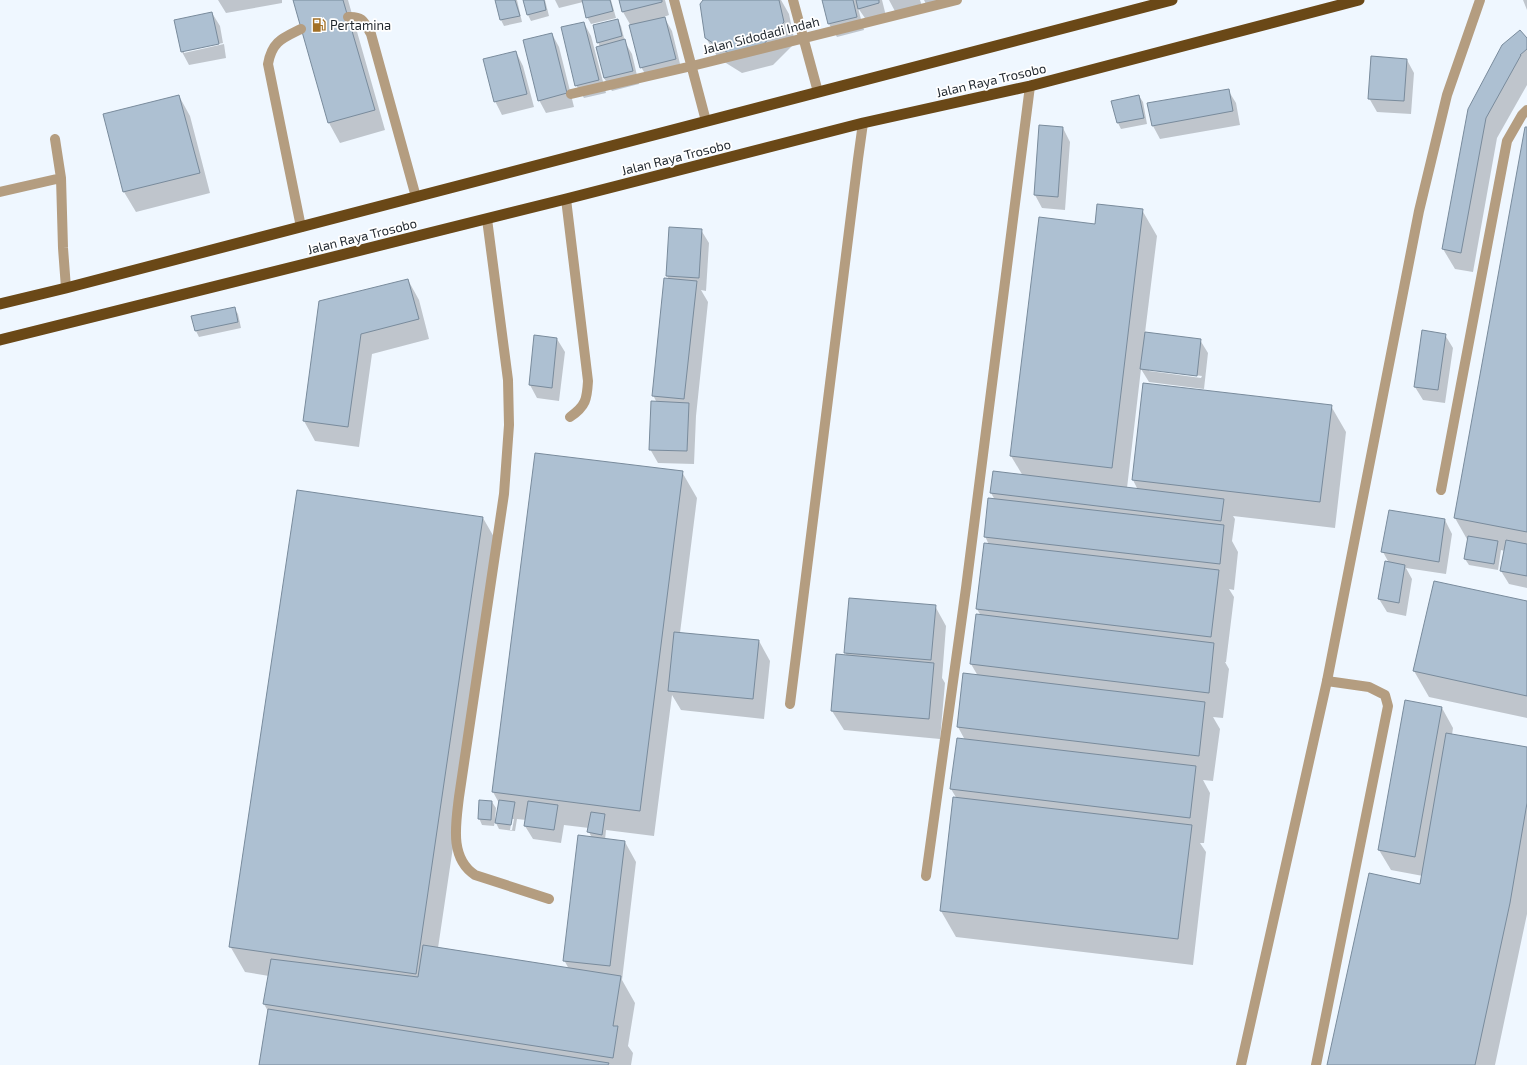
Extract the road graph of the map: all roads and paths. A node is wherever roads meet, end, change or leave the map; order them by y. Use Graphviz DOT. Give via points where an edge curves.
graph roads {
  1 [pos="674,0"];
  2 [pos="793,0"];
  3 [pos="957,0"];
  4 [pos="1172,0"];
  5 [pos="1358,0"];
  6 [pos="1480,0"];
  7 [pos="348,17"];
  8 [pos="301,29"];
  9 [pos="804,37"];
  10 [pos="692,66"];
  11 [pos="1030,86"];
  12 [pos="818,92"];
  13 [pos="571,94"];
  14 [pos="1527,110"];
  15 [pos="706,121"];
  16 [pos="863,123"];
  17 [pos="55,139"];
  18 [pos="61,178"];
  19 [pos="0,192"];
  20 [pos="416,197"];
  21 [pos="566,199"];
  22 [pos="487,219"];
  23 [pos="301,228"];
  24 [pos="66,288"];
  25 [pos="0,304"];
  26 [pos="0,340"];
  27 [pos="570,417"];
  28 [pos="1441,490"];
  29 [pos="1328,681"];
  30 [pos="790,704"];
  31 [pos="926,876"];
  32 [pos="549,899"];
  33 [pos="1241,1065"];
  34 [pos="1316,1065"];
  1 -- 10 [label="street"];
  2 -- 9 [label="street"];
  3 -- 9 [label="street, Jalan Sidodadi Indah"];
  4 -- 12 [label="highway, Jalan Raya Trosobo"];
  5 -- 11 [label="highway, Jalan Raya Trosobo"];
  6 -- 29 [label="street" via="1447,95 1419,211"];
  7 -- 20 [label="street" via="362,20 372,34"];
  8 -- 23 [label="street" via="277,43 268,64"];
  9 -- 10 [label="street, Jalan Sidodadi Indah"];
  9 -- 12 [label="street"];
  10 -- 13 [label="street, Jalan Sidodadi Indah"];
  10 -- 15 [label="street"];
  11 -- 16 [label="highway, Jalan Raya Trosobo"];
  11 -- 31 [label="street" via="966,588"];
  12 -- 15 [label="highway, Jalan Raya Trosobo"];
  14 -- 28 [label="street" via="1507,141"];
  15 -- 20 [label="highway, Jalan Raya Trosobo"];
  16 -- 21 [label="highway, Jalan Raya Trosobo"];
  16 -- 30 [label="street"];
  17 -- 18 [label="street"];
  18 -- 19 [label="street"];
  18 -- 24 [label="street"];
  20 -- 23 [label="highway, Jalan Raya Trosobo"];
  21 -- 22 [label="highway, Jalan Raya Trosobo"];
  21 -- 27 [label="street" via="588,381 587,398 579,411"];
  22 -- 26 [label="highway, Jalan Raya Trosobo"];
  22 -- 32 [label="street" via="508,380 509,425 504,494 457,809 457,846 462,864 475,875"];
  23 -- 24 [label="highway, Jalan Raya Trosobo"];
  24 -- 25 [label="highway, Jalan Raya Trosobo"];
  29 -- 33 [label="street"];
  29 -- 34 [label="street" via="1372,688 1385,695 1388,706"];
}
